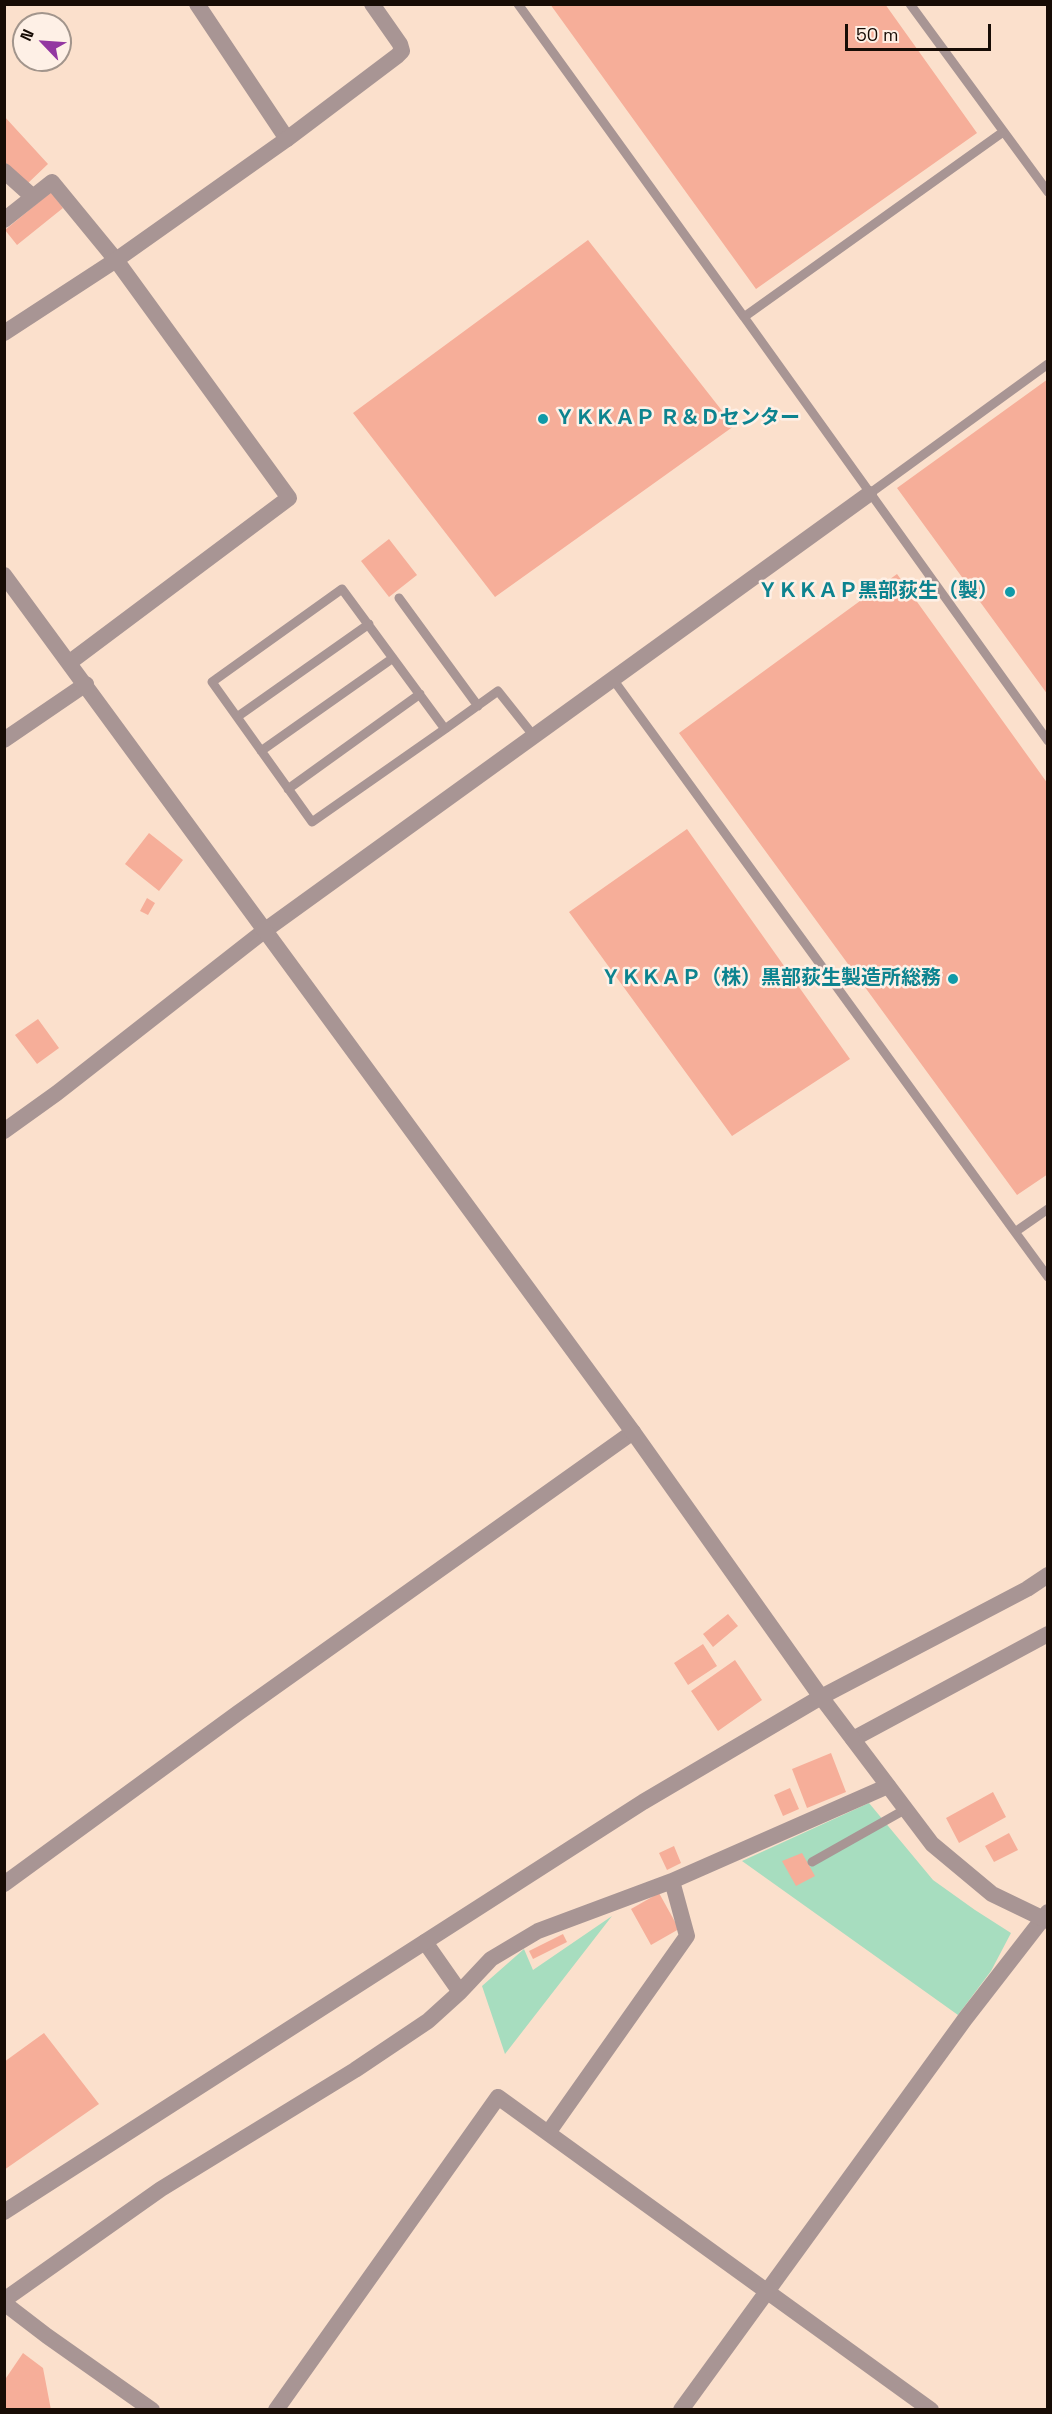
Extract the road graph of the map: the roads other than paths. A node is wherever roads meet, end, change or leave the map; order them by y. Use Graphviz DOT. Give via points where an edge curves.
graph roads {
  1 [pos="198,4"];
  2 [pos="372,4"];
  3 [pos="518,4"];
  4 [pos="910,4"];
  5 [pos="1003,132"];
  6 [pos="288,138"];
  7 [pos="4,171"];
  8 [pos="1046,187"];
  9 [pos="33,197"];
  10 [pos="4,220"];
  11 [pos="116,260"];
  12 [pos="744,317"];
  13 [pos="4,333"];
  14 [pos="1047,364"];
  15 [pos="868,494"];
  16 [pos="4,575"];
  17 [pos="399,598"];
  18 [pos="369,624"];
  19 [pos="393,658"];
  20 [pos="70,662"];
  21 [pos="612,678"];
  22 [pos="86,684"];
  23 [pos="420,694"];
  24 [pos="478,706"];
  25 [pos="237,717"];
  26 [pos="445,729"];
  27 [pos="532,735"];
  28 [pos="4,740"];
  29 [pos="1047,741"];
  30 [pos="261,751"];
  31 [pos="288,789"];
  32 [pos="264,931"];
  33 [pos="4,1131"];
  34 [pos="1047,1209"];
  35 [pos="1015,1232"];
  36 [pos="1047,1277"];
  37 [pos="633,1432"];
  38 [pos="1047,1575"];
  39 [pos="1047,1634"];
  40 [pos="821,1697"];
  41 [pos="853,1739"];
  42 [pos="888,1786"];
  43 [pos="906,1809"];
  44 [pos="812,1862"];
  45 [pos="672,1881"];
  46 [pos="4,1884"];
  47 [pos="1046,1917"];
  48 [pos="425,1942"];
  49 [pos="460,1992"];
  50 [pos="548,2133"];
  51 [pos="4,2212"];
  52 [pos="766,2289"];
  53 [pos="4,2301"];
  54 [pos="152,2409"];
  55 [pos="276,2409"];
  56 [pos="681,2409"];
  57 [pos="931,2409"];
  1 -- 6 [label="street"];
  2 -- 6 [label="street" via="402,51"];
  3 -- 12 [label="lane"];
  4 -- 5 [label="lane"];
  5 -- 8 [label="lane"];
  5 -- 12 [label="lane"];
  6 -- 11 [label="street"];
  7 -- 9 [label="street"];
  9 -- 10 [label="street"];
  9 -- 11 [label="street" via="52,182"];
  11 -- 13 [label="street"];
  11 -- 20 [label="street" via="289,498"];
  12 -- 15 [label="lane"];
  14 -- 15 [label="lane"];
  15 -- 21 [label="street"];
  15 -- 29 [label="lane"];
  16 -- 20 [label="street"];
  17 -- 24 [label="lane"];
  18 -- 19 [label="lane"];
  18 -- 25 [label="lane"];
  18 -- 25 [label="lane" via="342,589 212,682"];
  19 -- 23 [label="lane"];
  19 -- 30 [label="lane"];
  20 -- 22 [label="street"];
  21 -- 27 [label="street"];
  21 -- 35 [label="lane"];
  22 -- 28 [label="street"];
  22 -- 32 [label="street"];
  23 -- 26 [label="lane"];
  23 -- 31 [label="lane"];
  24 -- 26 [label="lane"];
  24 -- 27 [label="lane" via="498,691"];
  25 -- 30 [label="lane"];
  26 -- 31 [label="lane" via="312,822"];
  27 -- 32 [label="street"];
  30 -- 31 [label="lane"];
  32 -- 33 [label="street"];
  32 -- 37 [label="street"];
  34 -- 35 [label="lane"];
  35 -- 36 [label="lane"];
  37 -- 40 [label="street"];
  37 -- 46 [label="street"];
  38 -- 40 [label="street"];
  39 -- 41 [label="street"];
  40 -- 41 [label="street"];
  40 -- 48 [label="street" via="643,1802"];
  41 -- 42 [label="street"];
  42 -- 43 [label="street"];
  42 -- 45 [label="street"];
  43 -- 44 [label="lane"];
  43 -- 47 [label="street" via="932,1844 992,1894"];
  45 -- 49 [label="street" via="538,1930 492,1959"];
  45 -- 50 [label="street" via="687,1936"];
  47 -- 52 [label="street" via="965,2019"];
  48 -- 49 [label="street"];
  48 -- 51 [label="street"];
  49 -- 53 [label="street" via="428,2021 161,2189"];
  50 -- 52 [label="street"];
  50 -- 55 [label="street" via="498,2097"];
  52 -- 56 [label="street"];
  52 -- 57 [label="street"];
  53 -- 54 [label="street"];
}
